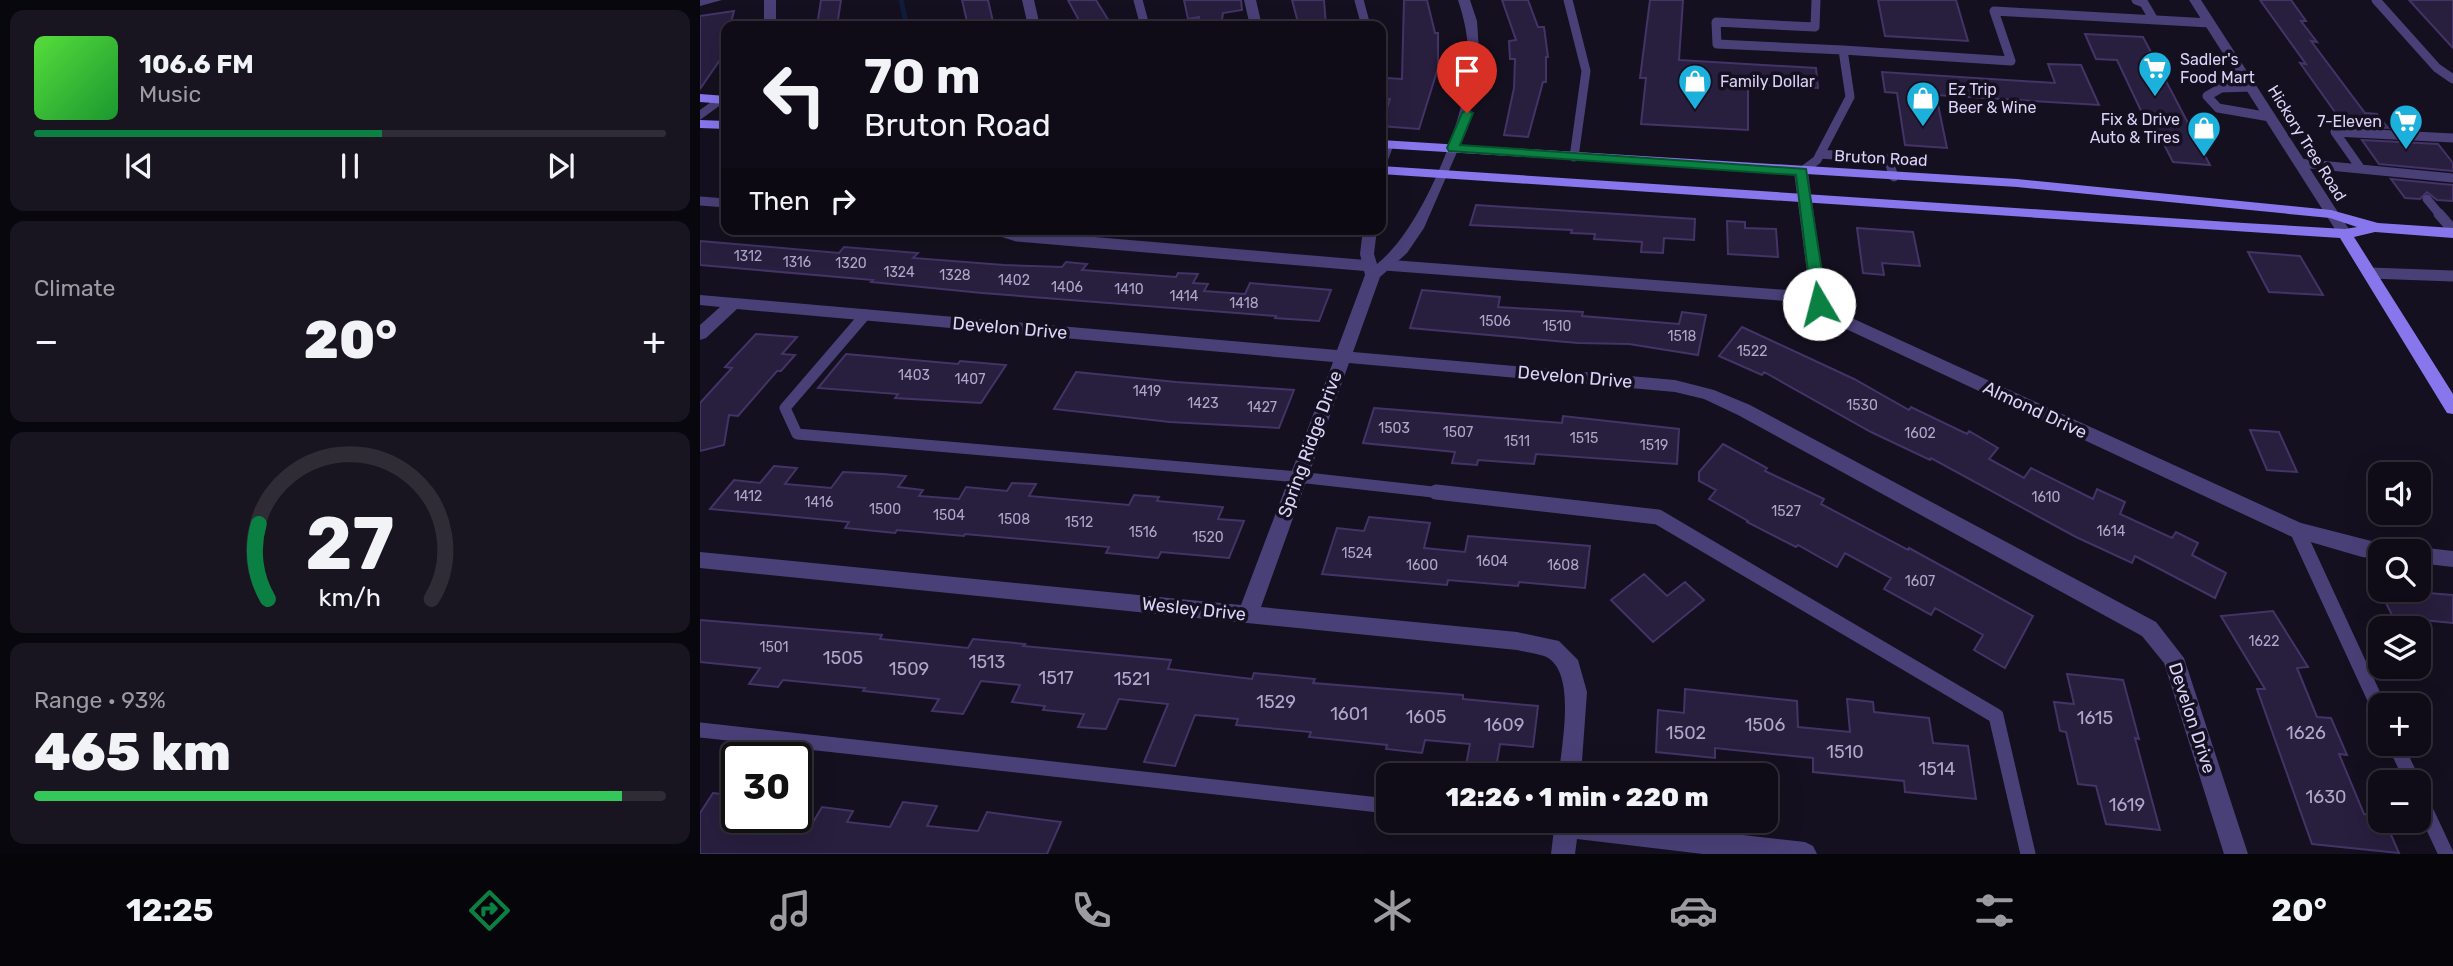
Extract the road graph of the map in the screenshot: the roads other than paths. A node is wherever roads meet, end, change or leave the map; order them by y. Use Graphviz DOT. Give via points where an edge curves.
graph roads {
  1 [pos="716,0"];
  2 [pos="770,0"];
  3 [pos="1028,0"];
  4 [pos="1138,0"];
  5 [pos="1250,0"];
  6 [pos="1359,0"];
  7 [pos="1464,0"];
  8 [pos="1568,0"];
  9 [pos="1816,0"];
  10 [pos="1990,0"];
  11 [pos="2136,0"];
  12 [pos="2195,0"];
  13 [pos="2376,0"];
  14 [pos="700,3"];
  15 [pos="1994,11"];
  16 [pos="2154,20"];
  17 [pos="770,21"];
  18 [pos="1033,21"];
  19 [pos="1144,21"];
  20 [pos="1255,21"];
  21 [pos="1365,21"];
  22 [pos="2210,23"];
  23 [pos="1843,50"];
  24 [pos="2453,79"];
  25 [pos="2251,87"];
  26 [pos="700,98"];
  27 [pos="721,98"];
  28 [pos="721,100"];
  29 [pos="700,116"];
  30 [pos="2270,117"];
  31 [pos="700,124"];
  32 [pos="721,125"];
  33 [pos="2453,138"];
  34 [pos="1386,144"];
  35 [pos="1453,148"];
  36 [pos="1820,154"];
  37 [pos="1574,157"];
  38 [pos="2299,163"];
  39 [pos="2361,169"];
  40 [pos="1386,170"];
  41 [pos="1801,172"];
  42 [pos="1442,174"];
  43 [pos="2407,174"];
  44 [pos="1894,177"];
  45 [pos="2453,178"];
  46 [pos="2415,184"];
  47 [pos="1805,198"];
  48 [pos="2427,199"];
  49 [pos="700,201"];
  50 [pos="721,203"];
  51 [pos="2332,214"];
  52 [pos="2377,228"];
  53 [pos="2453,232"];
  54 [pos="2345,234"];
  55 [pos="1014,235"];
  56 [pos="1369,235"];
  57 [pos="1376,269"];
  58 [pos="2370,273"];
  59 [pos="2453,276"];
  60 [pos="1819,298"];
  61 [pos="700,300"];
  62 [pos="734,303"];
  63 [pos="865,315"];
  64 [pos="700,334"];
  65 [pos="1342,357"];
  66 [pos="2453,408"];
  67 [pos="1298,477"];
  68 [pos="2297,530"];
  69 [pos="2368,550"];
  70 [pos="2431,556"];
  71 [pos="2453,559"];
  72 [pos="700,560"];
  73 [pos="1248,614"];
  74 [pos="2372,693"];
  75 [pos="700,730"];
  76 [pos="1571,763"];
  77 [pos="1376,805"];
  78 [pos="2431,822"];
  79 [pos="1566,833"];
  80 [pos="1636,833"];
  81 [pos="1760,851"];
  82 [pos="1563,854"];
  83 [pos="1805,854"];
  84 [pos="2028,854"];
  85 [pos="2236,854"];
  86 [pos="2446,854"];
  1 -- 14 [label="street"];
  2 -- 17 [label="street"];
  3 -- 18 [label="street"];
  4 -- 19 [label="lane"];
  5 -- 20 [label="street"];
  6 -- 21 [label="lane"];
  7 -- 35 [label="street, Spring Ridge Drive" via="1472,18 1474,65 1467,113"];
  8 -- 37 [label="lane" via="1586,71"];
  9 -- 23 [label="lane" via="1815,27 1716,22 1717,44"];
  10 -- 15 [label="lane"];
  11 -- 16 [label="lane" via="2144,3"];
  12 -- 22 [label="street, Hickory Tree Road"];
  13 -- 24 [label="lane" via="2437,68"];
  15 -- 16 [label="lane"];
  15 -- 23 [label="lane" via="2011,61"];
  16 -- 22 [label="lane"];
  22 -- 25 [label="street, Hickory Tree Road"];
  23 -- 36 [label="lane" via="1850,97"];
  25 -- 30 [label="street, Hickory Tree Road"];
  25 -- 30 [label="lane" via="2220,88 2207,96 2218,108"];
  26 -- 27 [label="main road"];
  28 -- 29 [label="street"];
  30 -- 38 [label="street, Hickory Tree Road"];
  31 -- 32 [label="main road"];
  33 -- 39 [label="lane" via="2335,132"];
  34 -- 35 [label="main road, Bruton Road"];
  35 -- 37 [label="main road, Bruton Road"];
  35 -- 42 [label="street, Spring Ridge Drive"];
  36 -- 41 [label="lane"];
  36 -- 44 [label="lane" via="1888,159"];
  37 -- 41 [label="main road, Bruton Road"];
  38 -- 39 [label="lane"];
  38 -- 51 [label="street, Hickory Tree Road"];
  39 -- 43 [label="lane"];
  40 -- 42 [label="main road, Bruton Road"];
  41 -- 44 [label="main road, Bruton Road"];
  41 -- 47 [label="street"];
  42 -- 47 [label="main road, Bruton Road"];
  42 -- 57 [label="street, Spring Ridge Drive" via="1404,248"];
  43 -- 45 [label="lane"];
  43 -- 46 [label="lane"];
  44 -- 51 [label="main road, Bruton Road" via="2017,183"];
  47 -- 54 [label="main road, Bruton Road"];
  47 -- 60 [label="street"];
  48 -- 53 [label="lane"];
  49 -- 50 [label="lane"];
  51 -- 52 [label="main road, Bruton Road"];
  51 -- 54 [label="street, Hickory Tree Road"];
  52 -- 53 [label="main road, Bruton Road"];
  52 -- 54 [label="main road, Bruton Road"];
  54 -- 58 [label="main road"];
  55 -- 57 [label="lane"];
  56 -- 57 [label="street, Spring Ridge Drive" via="1367,254"];
  57 -- 60 [label="lane"];
  57 -- 65 [label="street, Spring Ridge Drive"];
  58 -- 59 [label="lane"];
  58 -- 66 [label="main road"];
  60 -- 68 [label="street, Almond Drive" via="1819,304 1837,318 1868,334"];
  61 -- 62 [label="street, Develon Drive"];
  62 -- 63 [label="street, Develon Drive"];
  62 -- 64 [label="street"];
  63 -- 65 [label="street, Develon Drive"];
  63 -- 67 [label="lane" via="785,408 797,434"];
  65 -- 67 [label="street, Spring Ridge Drive"];
  65 -- 85 [label="street, Develon Drive" via="1675,386 1707,394 2149,629 2174,658"];
  67 -- 73 [label="street, Spring Ridge Drive"];
  67 -- 84 [label="lane" via="1658,517 1996,716"];
  68 -- 69 [label="street, Almond Drive"];
  68 -- 74 [label="lane"];
  70 -- 71 [label="street"];
  72 -- 73 [label="street, Wesley Drive"];
  73 -- 76 [label="street, Wesley Drive" via="1552,648 1571,667 1576,692"];
  75 -- 77 [label="lane"];
  78 -- 86 [label="lane"];
  79 -- 82 [label="street"];
  80 -- 81 [label="street"];
  81 -- 83 [label="street"];
}
